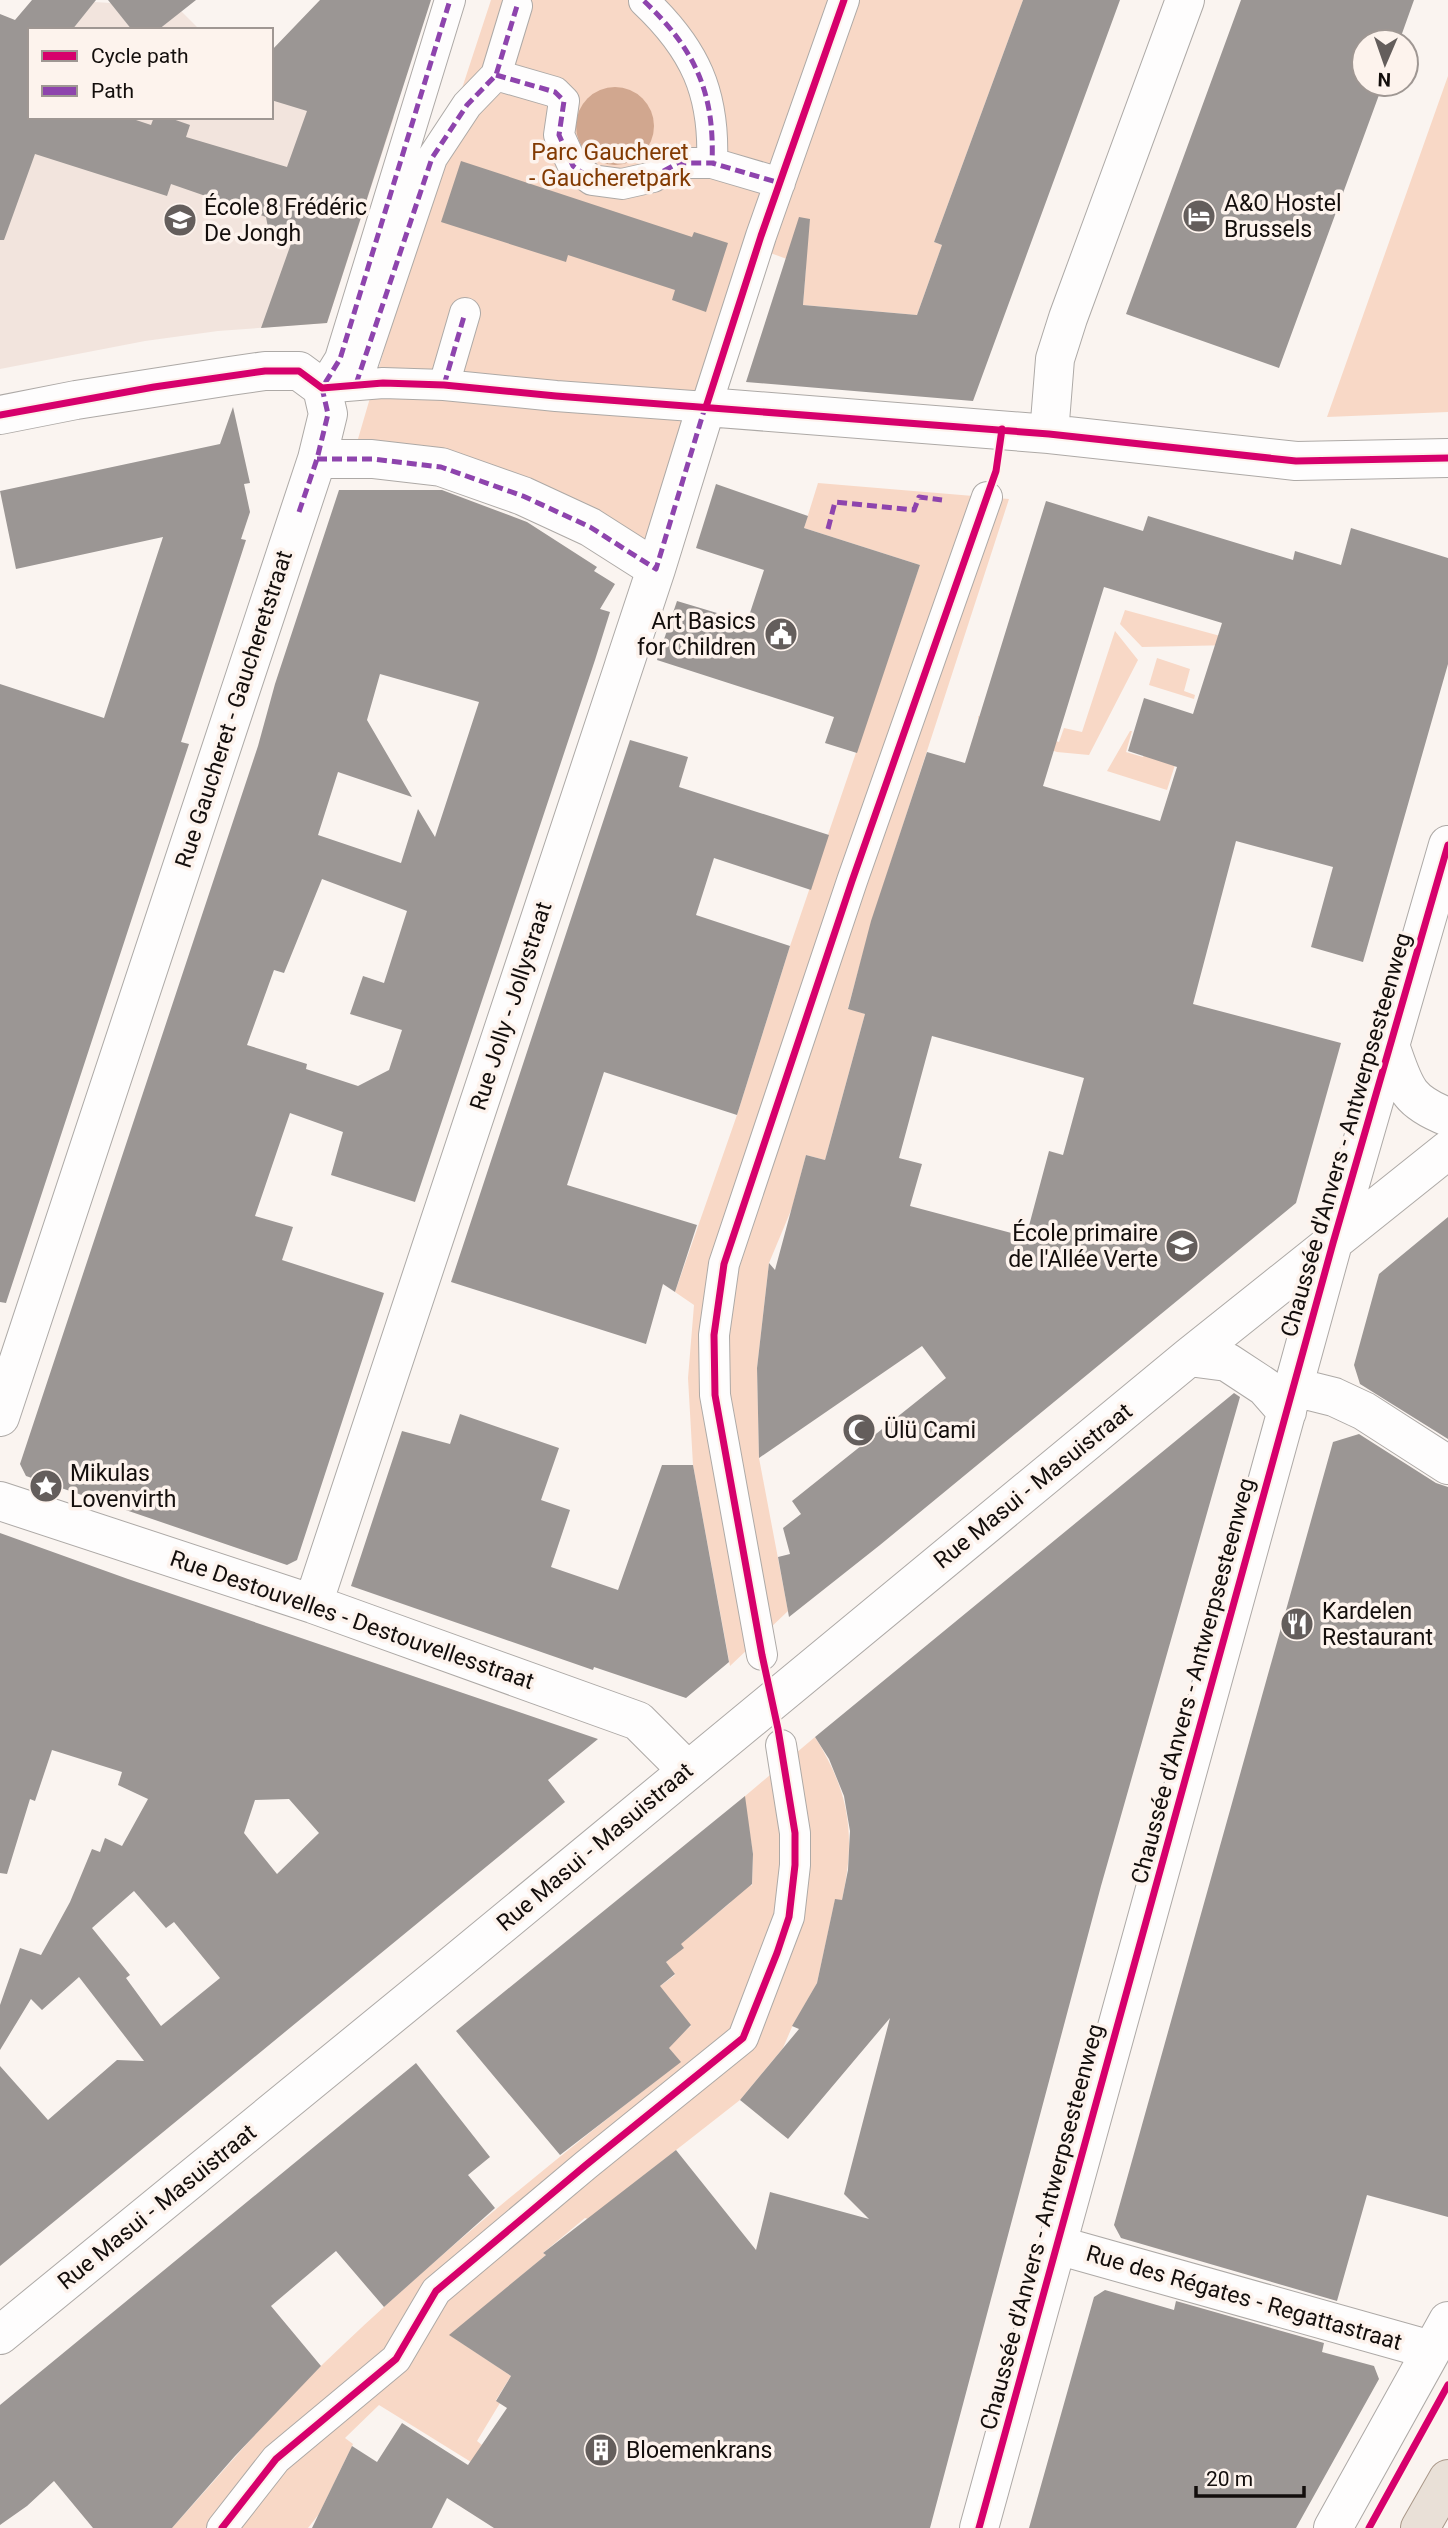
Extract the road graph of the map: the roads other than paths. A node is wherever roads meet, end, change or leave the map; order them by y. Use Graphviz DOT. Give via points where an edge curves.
graph roads {
  1 [pos="450,0"];
  2 [pos="844,0"];
  3 [pos="1185,0"];
  4 [pos="644,1"];
  5 [pos="517,6"];
  6 [pos="496,75"];
  7 [pos="712,163"];
  8 [pos="780,183"];
  9 [pos="465,313"];
  10 [pos="444,385"];
  11 [pos="339,386"];
  12 [pos="706,407"];
  13 [pos="0,415"];
  14 [pos="1049,433"];
  15 [pos="1448,458"];
  16 [pos="317,459"];
  17 [pos="987,498"];
  18 [pos="656,569"];
  19 [pos="1448,845"];
  20 [pos="1391,1048"];
  21 [pos="1448,1117"];
  22 [pos="1448,1150"];
  23 [pos="1333,1243"];
  24 [pos="1189,1357"];
  25 [pos="1291,1399"];
  26 [pos="0,1417"];
  27 [pos="1448,1465"];
  28 [pos="0,1501"];
  29 [pos="313,1604"];
  30 [pos="762,1655"];
  31 [pos="781,1745"];
  32 [pos="687,1770"];
  33 [pos="1056,2245"];
  34 [pos="0,2334"];
  35 [pos="1440,2336"];
  36 [pos="1448,2479"];
  37 [pos="222,2528"];
  38 [pos="979,2528"];
  39 [pos="1333,2528"];
  40 [pos="1420,2528"];
  1 -- 11 [label="street" via="340,359"];
  2 -- 8 [label="street"];
  3 -- 14 [label="street" via="1055,359"];
  4 -- 7 [label="street" via="666,22 693,60 713,131"];
  5 -- 6 [label="street"];
  6 -- 7 [label="street" via="555,92 564,101 559,135 573,166 592,180 622,184 653,177 678,163"];
  6 -- 11 [label="street" via="467,105 432,158"];
  7 -- 8 [label="street"];
  8 -- 12 [label="street"];
  9 -- 10 [label="street"];
  10 -- 11 [label="street"];
  10 -- 12 [label="street"];
  11 -- 13 [label="street" via="299,371 265,371"];
  11 -- 16 [label="street, Rue Gaucheret - Gaucheretstraat"];
  12 -- 14 [label="street"];
  12 -- 18 [label="street, Rue Jolly - Jollystraat"];
  14 -- 15 [label="street" via="1296,461"];
  16 -- 18 [label="street" via="372,458 441,467 523,496 590,527"];
  16 -- 26 [label="street, Rue Gaucheret - Gaucheretstraat"];
  17 -- 30 [label="street" via="724,1264 714,1335 715,1395"];
  18 -- 29 [label="street, Rue Jolly - Jollystraat"];
  19 -- 20 [label="street, Chaussée d'Anvers - Antwerpsesteenweg"];
  20 -- 21 [label="street" via="1415,1100"];
  20 -- 23 [label="street, Chaussée d'Anvers - Antwerpsesteenweg"];
  22 -- 23 [label="street, Rue Masui - Masuistraat"];
  23 -- 24 [label="street, Rue Masui - Masuistraat"];
  23 -- 25 [label="street, Chaussée d'Anvers - Antwerpsesteenweg"];
  24 -- 25 [label="street" via="1227,1362"];
  24 -- 32 [label="street, Rue Masui - Masuistraat"];
  25 -- 27 [label="street" via="1334,1397"];
  25 -- 33 [label="street, Chaussée d'Anvers - Antwerpsesteenweg"];
  28 -- 29 [label="street, Rue Destouvelles - Destouvellesstraat"];
  29 -- 32 [label="street, Rue Destouvelles - Destouvellesstraat" via="638,1721"];
  31 -- 37 [label="street" via="795,1833 789,1917 743,2038 436,2291 396,2359 276,2459"];
  32 -- 34 [label="street, Rue Masui - Masuistraat"];
  33 -- 35 [label="street, Rue des Régates - Regattastraat"];
  33 -- 38 [label="street, Chaussée d'Anvers - Antwerpsesteenweg"];
  35 -- 39 [label="street"];
  36 -- 40 [label="main road"];
}
